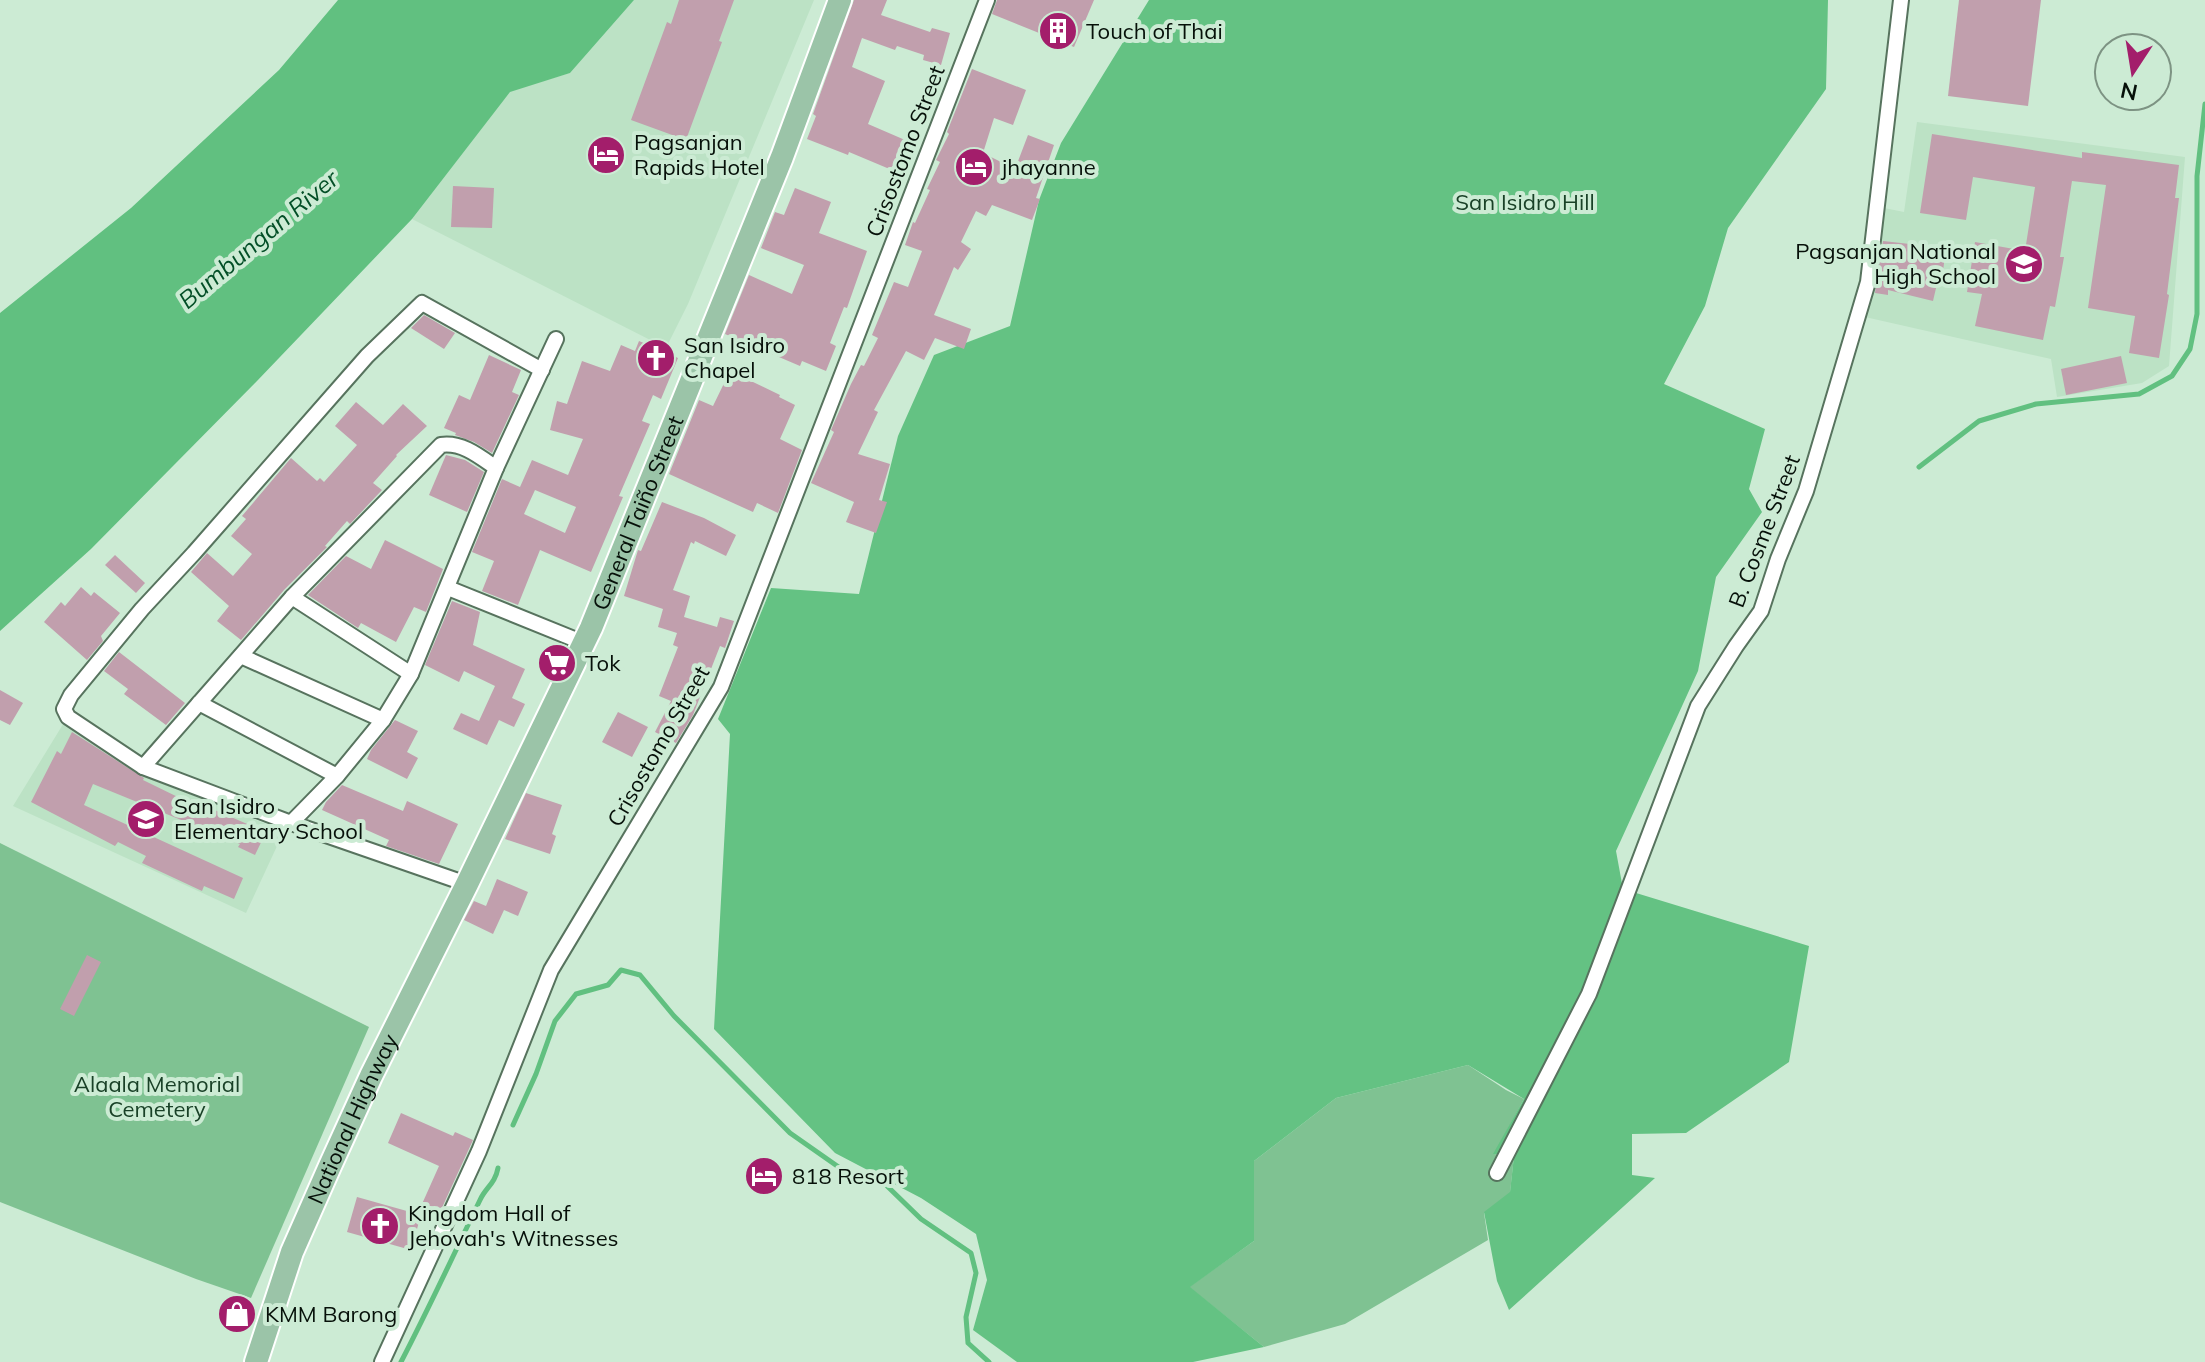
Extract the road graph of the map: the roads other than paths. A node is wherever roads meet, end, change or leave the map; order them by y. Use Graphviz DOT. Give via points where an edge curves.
graph roads {
  1 [pos="840,0"];
  2 [pos="987,0"];
  3 [pos="1901,0"];
  4 [pos="556,339"];
  5 [pos="542,370"];
  6 [pos="496,468"];
  7 [pos="448,588"];
  8 [pos="292,597"];
  9 [pos="584,643"];
  10 [pos="241,656"];
  11 [pos="411,674"];
  12 [pos="199,703"];
  13 [pos="383,720"];
  14 [pos="143,767"];
  15 [pos="337,776"];
  16 [pos="291,823"];
  17 [pos="467,884"];
  18 [pos="1497,1173"];
  19 [pos="256,1362"];
  20 [pos="382,1362"];
  1 -- 9 [label="main road, General Taiño Street" via="782,157"];
  2 -- 20 [label="street, Crisostomo Street" via="721,687 551,970 479,1151"];
  3 -- 18 [label="street, B. Cosme Street" via="1868,282 1806,491 1761,611 1698,706 1589,994"];
  4 -- 5 [label="street"];
  5 -- 6 [label="street"];
  5 -- 14 [label="street" via="422,303 367,356 71,695 64,709 68,717"];
  6 -- 7 [label="street"];
  6 -- 8 [label="street" via="452,444 441,445"];
  7 -- 9 [label="street"];
  7 -- 11 [label="street"];
  8 -- 10 [label="street"];
  8 -- 11 [label="street"];
  9 -- 17 [label="main road, General Taiño Street"];
  10 -- 12 [label="street"];
  10 -- 13 [label="street"];
  11 -- 13 [label="street"];
  12 -- 14 [label="street"];
  12 -- 15 [label="street"];
  13 -- 15 [label="street"];
  14 -- 16 [label="street"];
  15 -- 16 [label="street"];
  16 -- 17 [label="street"];
  17 -- 19 [label="main road, National Highway" via="371,1076 292,1252"];
}
